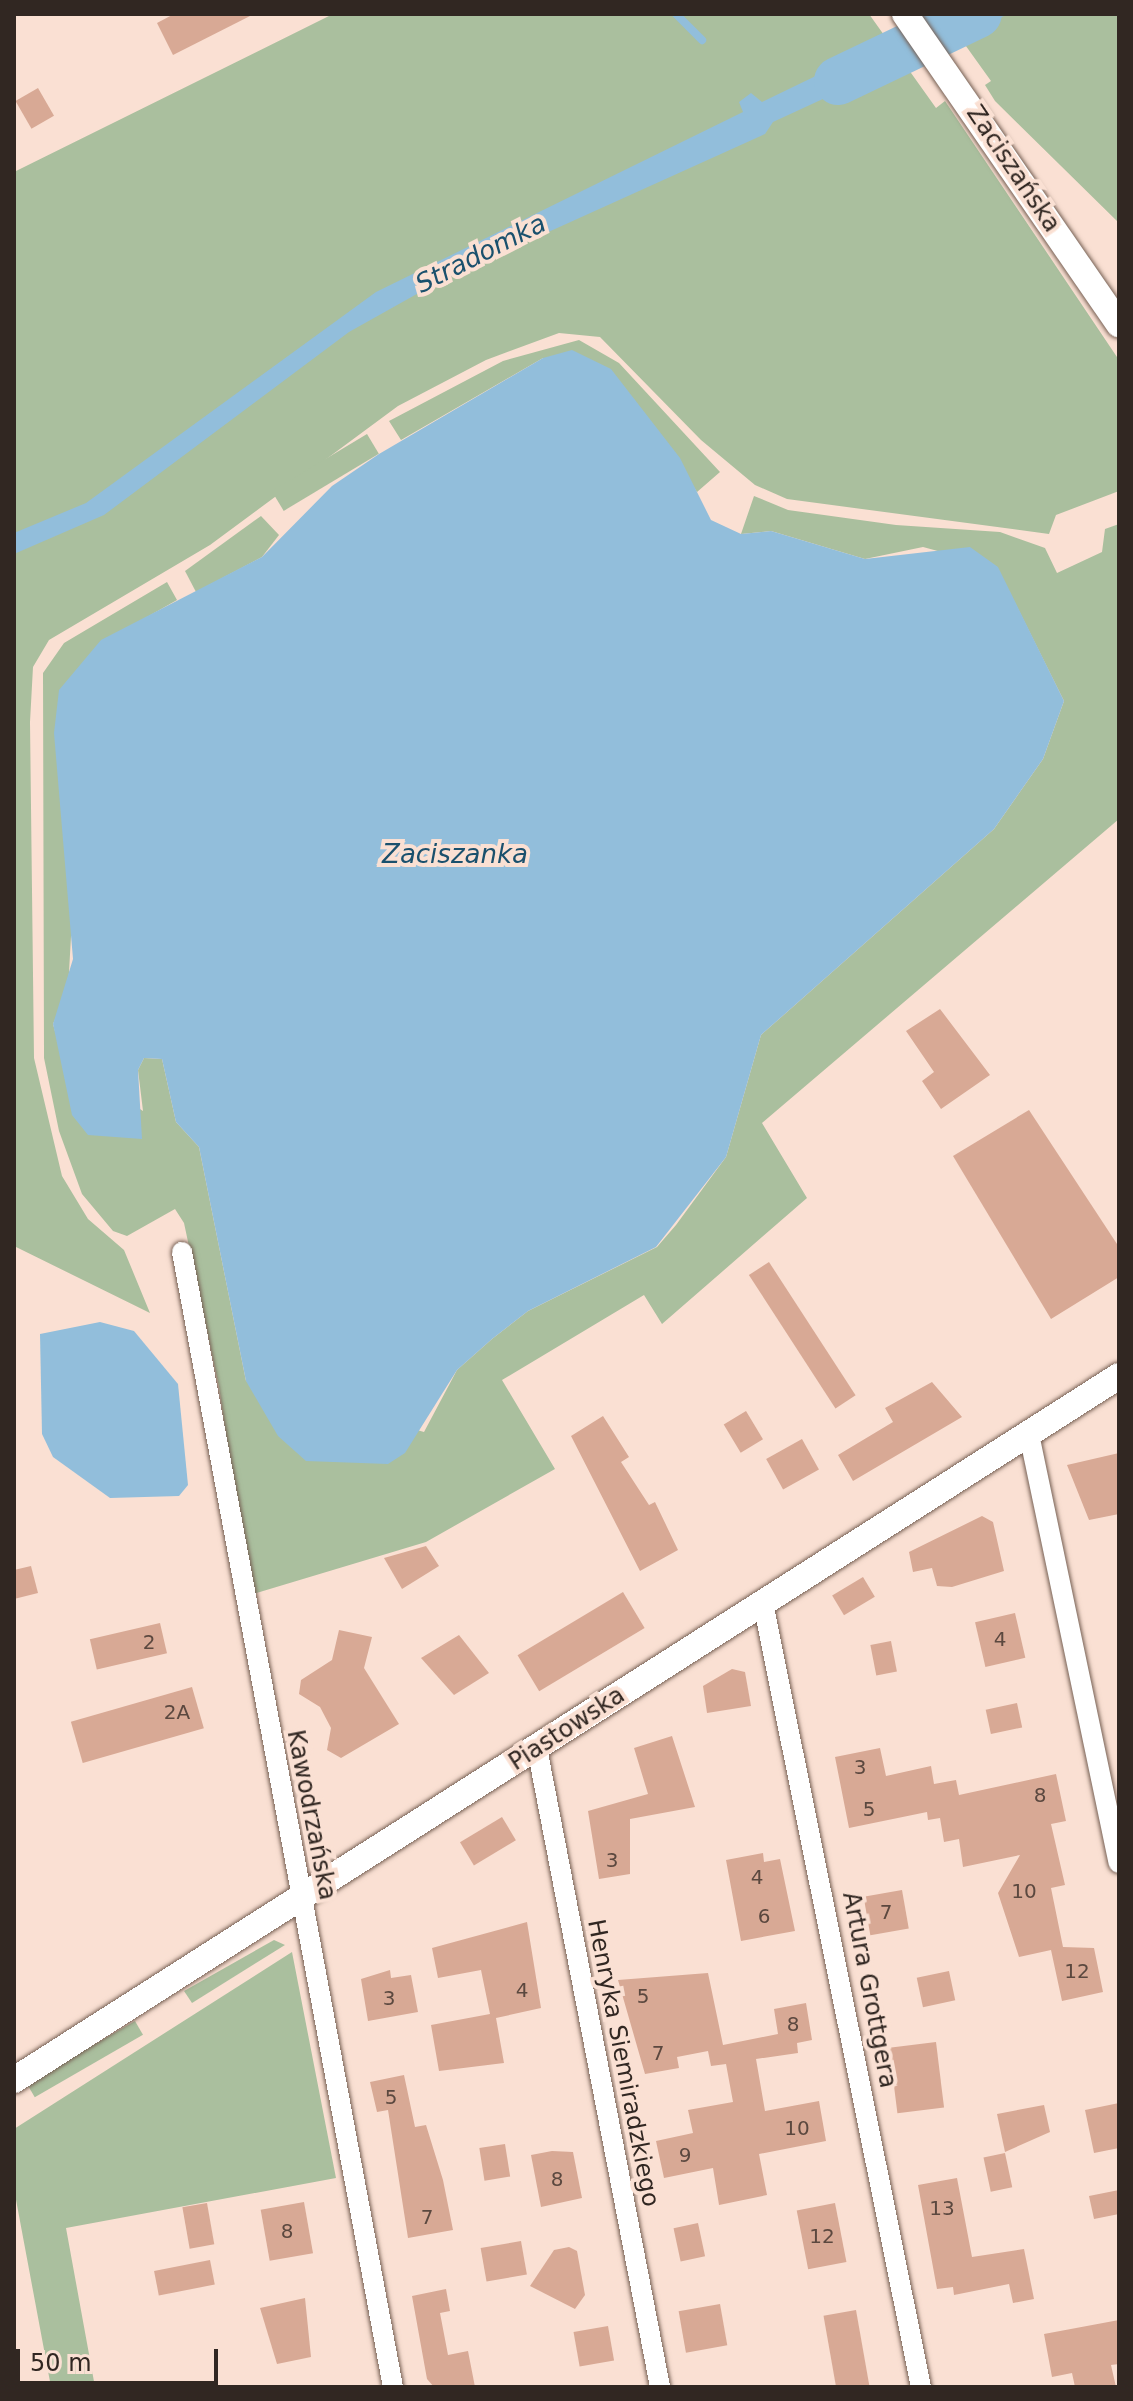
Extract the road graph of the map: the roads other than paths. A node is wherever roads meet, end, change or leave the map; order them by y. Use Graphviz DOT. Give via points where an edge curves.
graph roads {
  1 [pos="905,14"];
  2 [pos="1119,324"];
  3 [pos="182,1252"];
  4 [pos="1119,1376"];
  5 [pos="1029,1434"];
  6 [pos="763,1603"];
  7 [pos="537,1748"];
  8 [pos="1119,1863"];
  9 [pos="300,1899"];
  10 [pos="14,2080"];
  11 [pos="393,2387"];
  12 [pos="660,2387"];
  13 [pos="921,2387"];
  1 -- 2 [label="street, Zaciszańska"];
  3 -- 9 [label="street, Kawodrzańska"];
  4 -- 5 [label="street, Piastowska"];
  5 -- 6 [label="street, Piastowska"];
  5 -- 8 [label="street"];
  6 -- 7 [label="street, Piastowska"];
  6 -- 13 [label="street, Artura Grottgera"];
  7 -- 9 [label="street, Piastowska"];
  7 -- 12 [label="street, Henryka Siemiradzkiego"];
  9 -- 10 [label="street, Piastowska"];
  9 -- 11 [label="street, Kawodrzańska"];
}
